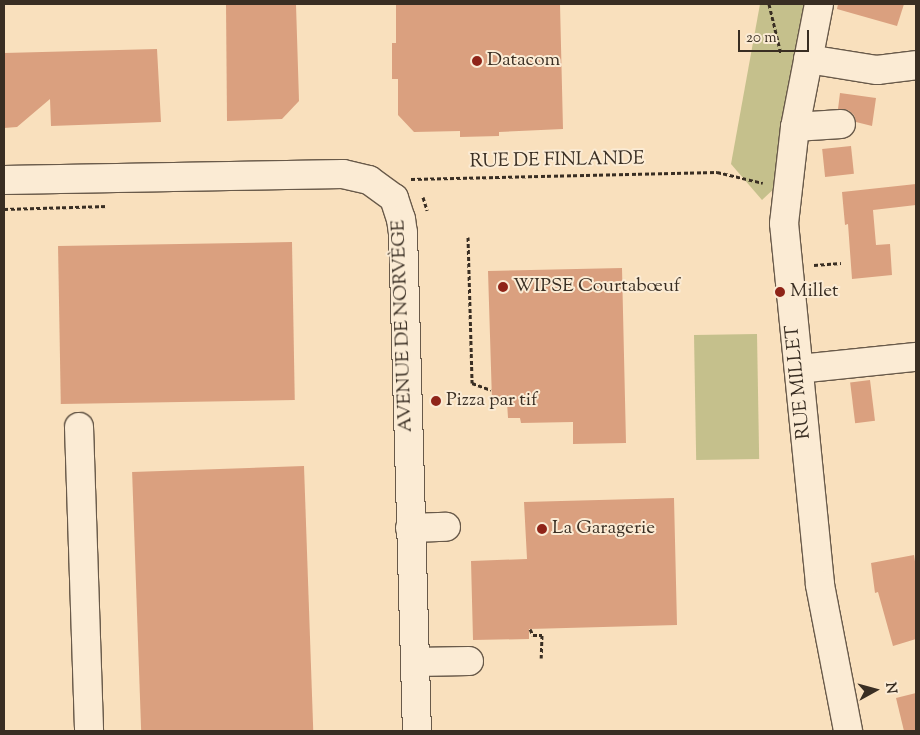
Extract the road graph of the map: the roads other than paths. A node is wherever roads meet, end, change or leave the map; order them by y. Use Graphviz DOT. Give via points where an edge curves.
graph roads {
  1 [pos="819,4"];
  2 [pos="808,59"];
  3 [pos="916,65"];
  4 [pos="841,124"];
  5 [pos="795,127"];
  6 [pos="4,180"];
  7 [pos="916,357"];
  8 [pos="799,369"];
  9 [pos="79,427"];
  10 [pos="446,527"];
  11 [pos="410,528"];
  12 [pos="469,661"];
  13 [pos="415,662"];
  14 [pos="89,731"];
  15 [pos="417,731"];
  16 [pos="848,731"];
  1 -- 2 [label="street, RUE MILLET"];
  2 -- 3 [label="street" via="877,70"];
  2 -- 5 [label="street, RUE MILLET"];
  4 -- 5 [label="street"];
  5 -- 8 [label="street, RUE MILLET" via="784,223"];
  6 -- 11 [label="street, AVENUE DE NORVÈGE" via="343,174 369,180 394,198 403,233"];
  7 -- 8 [label="street"];
  8 -- 16 [label="street, RUE MILLET" via="820,585"];
  9 -- 14 [label="street"];
  10 -- 11 [label="street"];
  11 -- 13 [label="street, AVENUE DE NORVÈGE"];
  12 -- 13 [label="street"];
  13 -- 15 [label="street, AVENUE DE NORVÈGE"];
}
